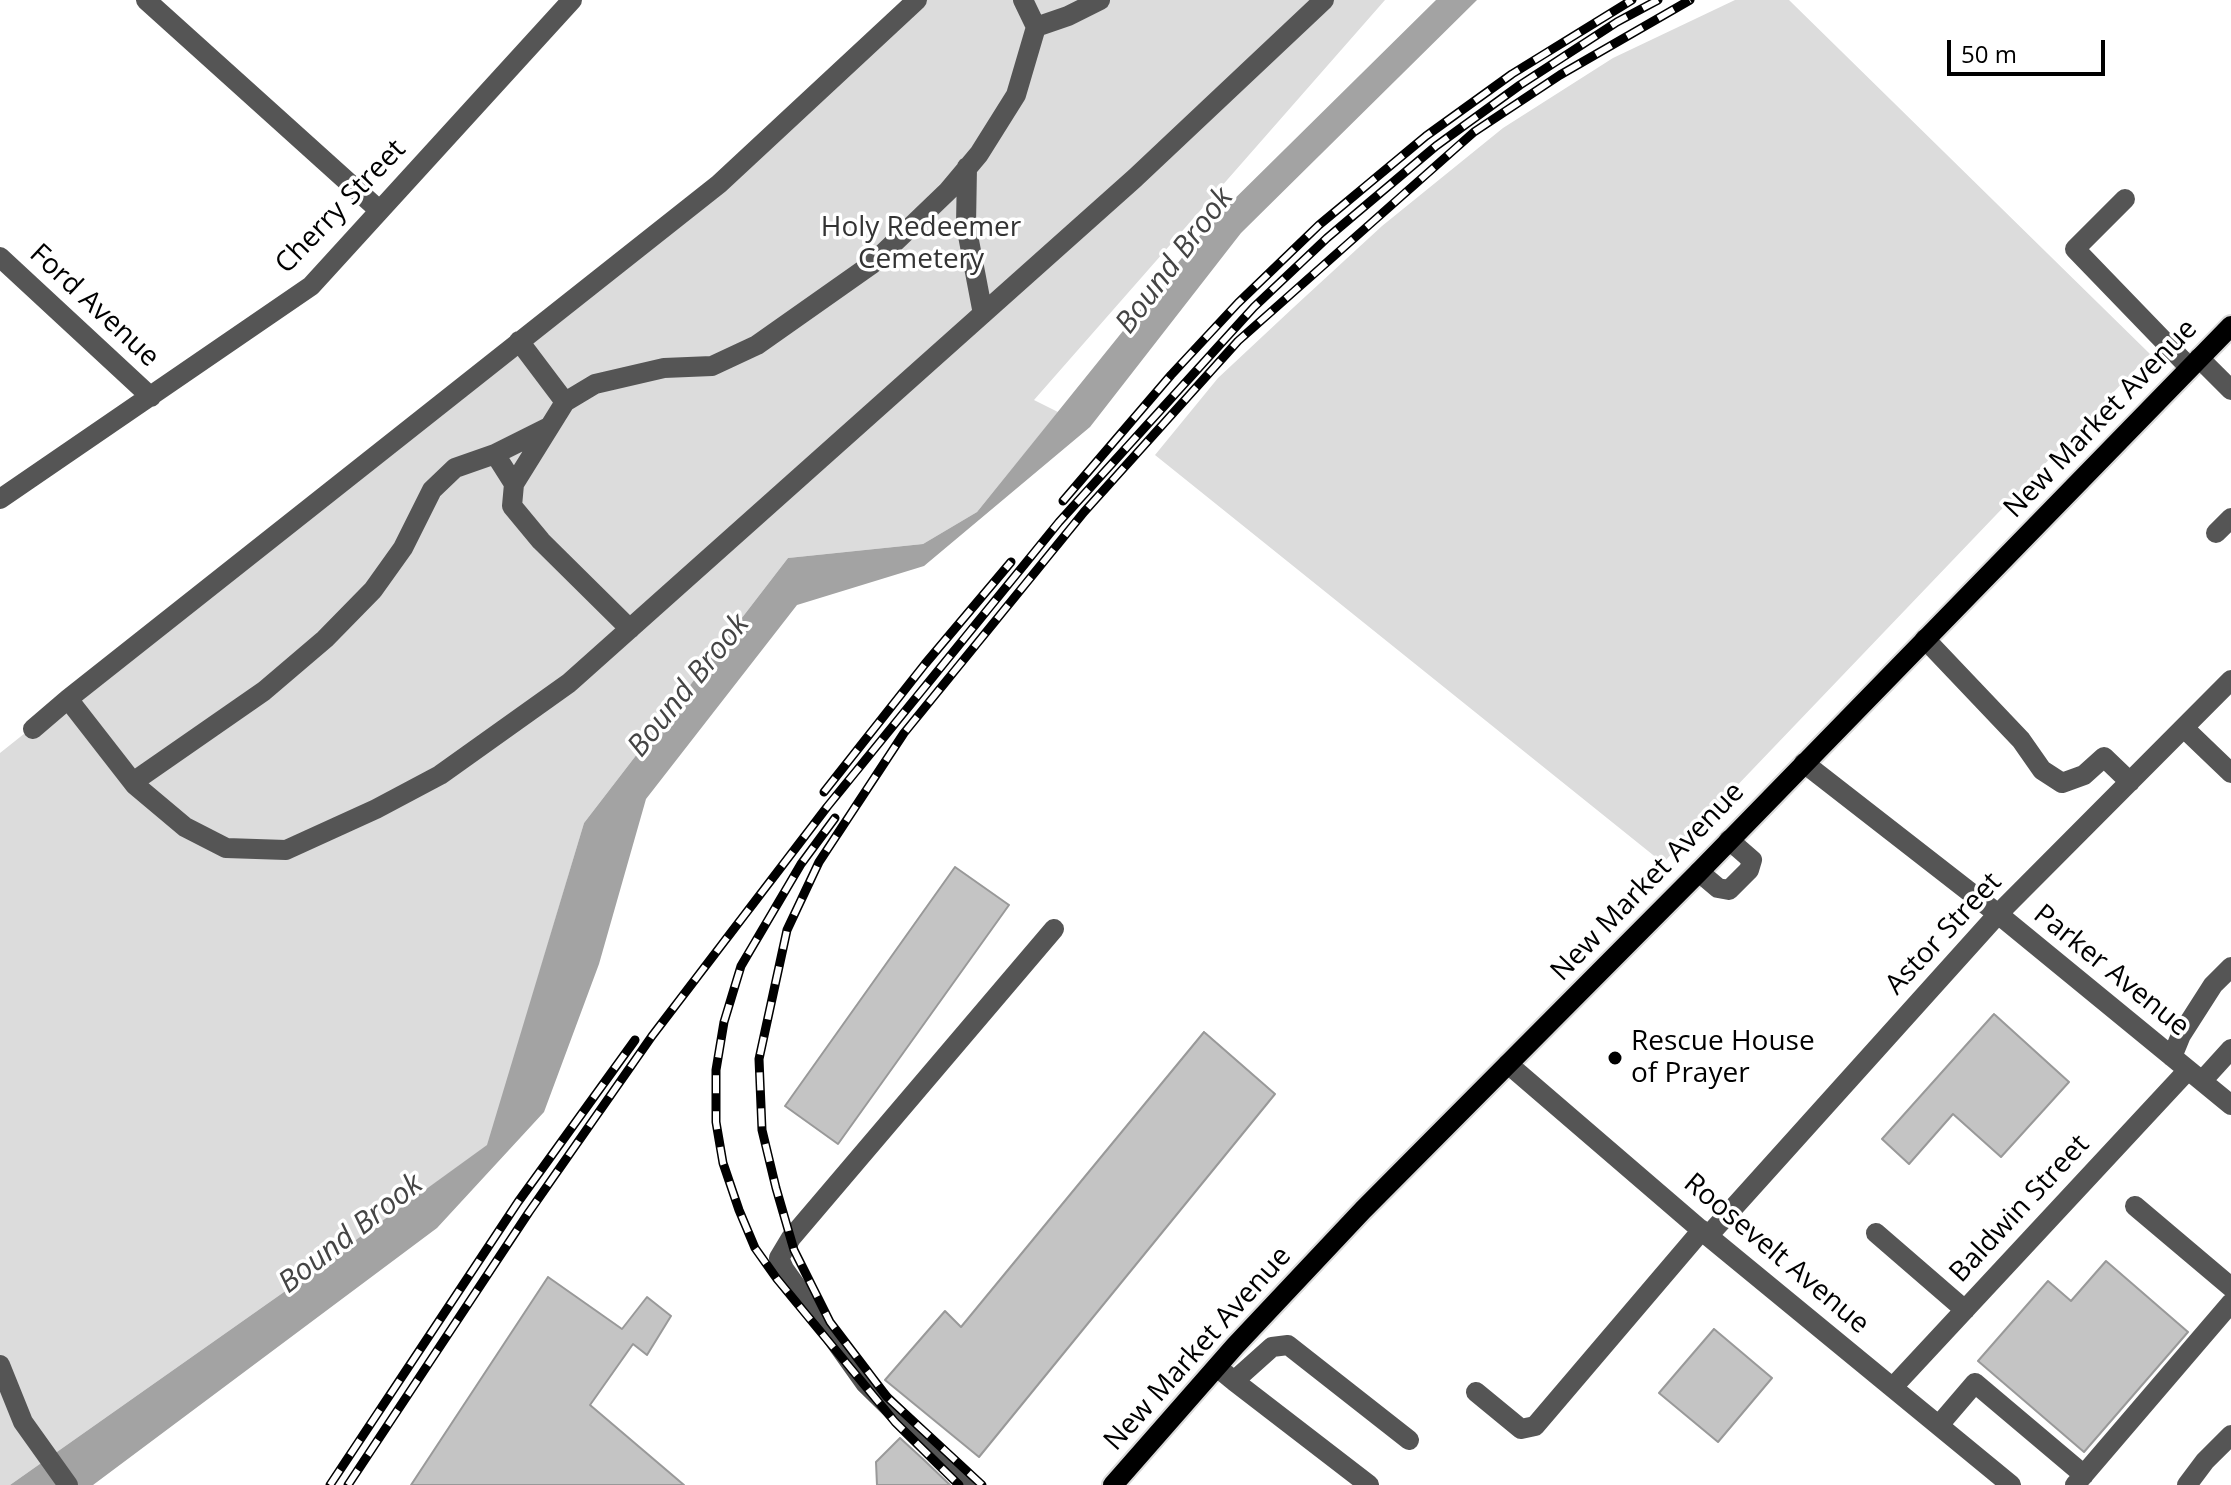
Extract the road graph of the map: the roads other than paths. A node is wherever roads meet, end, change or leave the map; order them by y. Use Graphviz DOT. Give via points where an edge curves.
graph roads {
  1 [pos="146,0"];
  2 [pos="572,0"];
  3 [pos="917,0"];
  4 [pos="1023,0"];
  5 [pos="1100,0"];
  6 [pos="1324,0"];
  7 [pos="1036,27"];
  8 [pos="967,167"];
  9 [pos="2125,199"];
  10 [pos="379,210"];
  11 [pos="0,257"];
  12 [pos="983,314"];
  13 [pos="2231,326"];
  14 [pos="519,341"];
  15 [pos="2194,363"];
  16 [pos="2231,390"];
  17 [pos="151,397"];
  18 [pos="565,402"];
  19 [pos="551,426"];
  20 [pos="495,454"];
  21 [pos="514,484"];
  22 [pos="0,499"];
  23 [pos="630,629"];
  24 [pos="1925,639"];
  25 [pos="2231,680"];
  26 [pos="68,699"];
  27 [pos="2184,728"];
  28 [pos="33,729"];
  29 [pos="1804,763"];
  30 [pos="2231,773"];
  31 [pos="133,782"];
  32 [pos="2130,782"];
  33 [pos="1729,840"];
  34 [pos="1699,872"];
  35 [pos="1998,914"];
  36 [pos="1054,929"];
  37 [pos="2231,967"];
  38 [pos="2231,1049"];
  39 [pos="2172,1057"];
  40 [pos="1508,1064"];
  41 [pos="2195,1076"];
  42 [pos="2231,1105"];
  43 [pos="2135,1206"];
  44 [pos="1705,1233"];
  45 [pos="1876,1233"];
  46 [pos="2231,1287"];
  47 [pos="2231,1303"];
  48 [pos="1965,1310"];
  49 [pos="0,1365"];
  50 [pos="1217,1367"];
  51 [pos="1234,1381"];
  52 [pos="1893,1387"];
  53 [pos="1476,1392"];
  54 [pos="1939,1425"];
  55 [pos="2231,1435"];
  56 [pos="1409,1440"];
  57 [pos="2080,1480"];
  58 [pos="68,1485"];
  59 [pos="969,1485"];
  60 [pos="1113,1485"];
  61 [pos="1369,1485"];
  62 [pos="2011,1485"];
  63 [pos="2187,1485"];
  1 -- 10 [label="street"];
  2 -- 10 [label="street, Cherry Street"];
  3 -- 14 [label="street" via="719,184"];
  4 -- 7 [label="street"];
  5 -- 7 [label="street"];
  6 -- 12 [label="street"];
  7 -- 8 [label="street" via="1016,95"];
  8 -- 12 [label="street" via="966,225"];
  8 -- 18 [label="street" via="872,264 757,345 712,366 664,368 595,384"];
  9 -- 15 [label="street" via="2075,249"];
  10 -- 17 [label="street, Cherry Street" via="311,286"];
  11 -- 17 [label="street, Ford Avenue"];
  12 -- 23 [label="street"];
  13 -- 15 [label="main road, New Market Avenue"];
  14 -- 18 [label="street"];
  14 -- 26 [label="street"];
  15 -- 16 [label="street"];
  15 -- 24 [label="main road, New Market Avenue"];
  17 -- 22 [label="street, Cherry Street"];
  18 -- 19 [label="street"];
  19 -- 20 [label="street"];
  19 -- 21 [label="street"];
  20 -- 21 [label="street"];
  20 -- 31 [label="street" via="455,468 432,490 403,548 373,590 325,639 264,691"];
  21 -- 23 [label="street" via="512,506"];
  23 -- 31 [label="street" via="569,683 440,775 286,850 226,848 185,827"];
  24 -- 29 [label="main road, New Market Avenue"];
  24 -- 32 [label="street" via="2021,740 2042,770 2062,783 2084,775 2104,757"];
  25 -- 27 [label="street, Astor Street"];
  26 -- 28 [label="street"];
  26 -- 31 [label="street"];
  27 -- 30 [label="street"];
  27 -- 32 [label="street, Astor Street"];
  29 -- 33 [label="main road, New Market Avenue"];
  29 -- 35 [label="street, Parker Avenue"];
  32 -- 35 [label="street, Astor Street"];
  33 -- 34 [label="main road, New Market Avenue"];
  33 -- 34 [label="street" via="1752,860 1749,870 1729,890"];
  34 -- 40 [label="main road, New Market Avenue"];
  35 -- 39 [label="street, Parker Avenue"];
  35 -- 44 [label="street, Astor Street"];
  36 -- 59 [label="street" via="779,1258 865,1383"];
  37 -- 39 [label="street" via="2213,985"];
  38 -- 41 [label="street, Baldwin Street"];
  39 -- 41 [label="street, Parker Avenue"];
  40 -- 44 [label="street, Roosevelt Avenue"];
  40 -- 50 [label="main road, New Market Avenue"];
  41 -- 42 [label="street, Parker Avenue"];
  41 -- 48 [label="street, Baldwin Street"];
  43 -- 46 [label="street"];
  44 -- 52 [label="street, Roosevelt Avenue"];
  44 -- 53 [label="street, Astor Street" via="1535,1426 1521,1429"];
  45 -- 48 [label="street"];
  47 -- 57 [label="street"];
  48 -- 52 [label="street, Baldwin Street"];
  49 -- 58 [label="street" via="23,1422"];
  50 -- 51 [label="street"];
  50 -- 60 [label="main road, New Market Avenue"];
  51 -- 56 [label="street" via="1272,1347 1288,1345"];
  51 -- 61 [label="street"];
  52 -- 54 [label="street, Roosevelt Avenue"];
  54 -- 57 [label="street" via="1975,1383"];
  54 -- 62 [label="street, Roosevelt Avenue"];
  55 -- 63 [label="street"];
}
